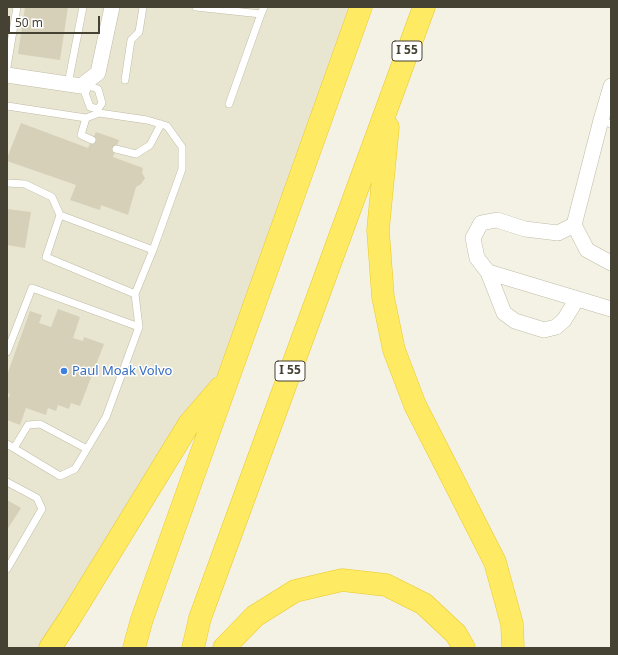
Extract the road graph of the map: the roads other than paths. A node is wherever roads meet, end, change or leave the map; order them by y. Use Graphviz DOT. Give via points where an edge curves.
graph roads {
  1 [pos="17,7"];
  2 [pos="83,7"];
  3 [pos="112,7"];
  4 [pos="143,7"];
  5 [pos="196,7"];
  6 [pos="264,7"];
  7 [pos="360,7"];
  8 [pos="424,7"];
  9 [pos="261,14"];
  10 [pos="7,67"];
  11 [pos="7,75"];
  12 [pos="91,80"];
  13 [pos="125,80"];
  14 [pos="68,84"];
  15 [pos="611,86"];
  16 [pos="391,96"];
  17 [pos="229,104"];
  18 [pos="7,106"];
  19 [pos="99,111"];
  20 [pos="86,118"];
  21 [pos="606,122"];
  22 [pos="161,124"];
  23 [pos="92,140"];
  24 [pos="116,149"];
  25 [pos="7,183"];
  26 [pos="60,215"];
  27 [pos="574,225"];
  28 [pos="153,250"];
  29 [pos="611,263"];
  30 [pos="488,272"];
  31 [pos="135,294"];
  32 [pos="577,299"];
  33 [pos="611,309"];
  34 [pos="139,327"];
  35 [pos="7,352"];
  36 [pos="228,379"];
  37 [pos="7,444"];
  38 [pos="14,448"];
  39 [pos="87,449"];
  40 [pos="7,482"];
  41 [pos="7,569"];
  42 [pos="70,618"];
  43 [pos="50,648"];
  44 [pos="59,648"];
  45 [pos="134,648"];
  46 [pos="193,648"];
  47 [pos="224,648"];
  48 [pos="464,648"];
  49 [pos="513,648"];
  1 -- 10 [label="lane"];
  2 -- 14 [label="lane"];
  3 -- 12 [label="street"];
  4 -- 13 [label="lane" via="139,32 131,40"];
  5 -- 9 [label="lane"];
  6 -- 9 [label="lane"];
  7 -- 36 [label="highway"];
  8 -- 16 [label="highway, I 55"];
  9 -- 17 [label="lane"];
  11 -- 14 [label="street"];
  12 -- 14 [label="street" via="81,86"];
  12 -- 19 [label="lane" via="98,89 102,103"];
  12 -- 19 [label="lane" via="85,93 90,107"];
  15 -- 21 [label="street"];
  16 -- 46 [label="highway, I 55" via="200,618"];
  16 -- 49 [label="highway" via="378,230 382,297 394,350 415,406 495,562 512,624"];
  18 -- 20 [label="lane"];
  19 -- 20 [label="lane"];
  19 -- 22 [label="lane"];
  20 -- 23 [label="lane" via="81,135"];
  21 -- 27 [label="street"];
  22 -- 24 [label="lane" via="150,145 136,154"];
  22 -- 28 [label="lane" via="167,126 182,147 182,169"];
  25 -- 26 [label="lane" via="25,184 52,197"];
  26 -- 28 [label="lane"];
  26 -- 31 [label="lane" via="46,256"];
  27 -- 29 [label="street" via="587,250"];
  27 -- 30 [label="street" via="558,233 525,229 497,220 481,223 473,238 477,258"];
  28 -- 31 [label="lane"];
  30 -- 32 [label="street"];
  30 -- 32 [label="street" via="504,313 515,321 544,330 556,327 564,320"];
  31 -- 34 [label="lane"];
  32 -- 33 [label="street"];
  34 -- 35 [label="lane" via="32,288"];
  34 -- 39 [label="lane" via="106,417"];
  36 -- 42 [label="highway" via="189,424"];
  36 -- 45 [label="highway"];
  37 -- 38 [label="lane"];
  38 -- 39 [label="lane" via="28,425 40,424"];
  38 -- 39 [label="lane" via="60,476 75,469"];
  40 -- 41 [label="lane" via="37,498 42,509"];
  42 -- 43 [label="highway"];
  42 -- 44 [label="highway" via="65,639"];
  47 -- 48 [label="highway" via="255,616 295,591 342,580 386,585 424,604 456,634"];
}
